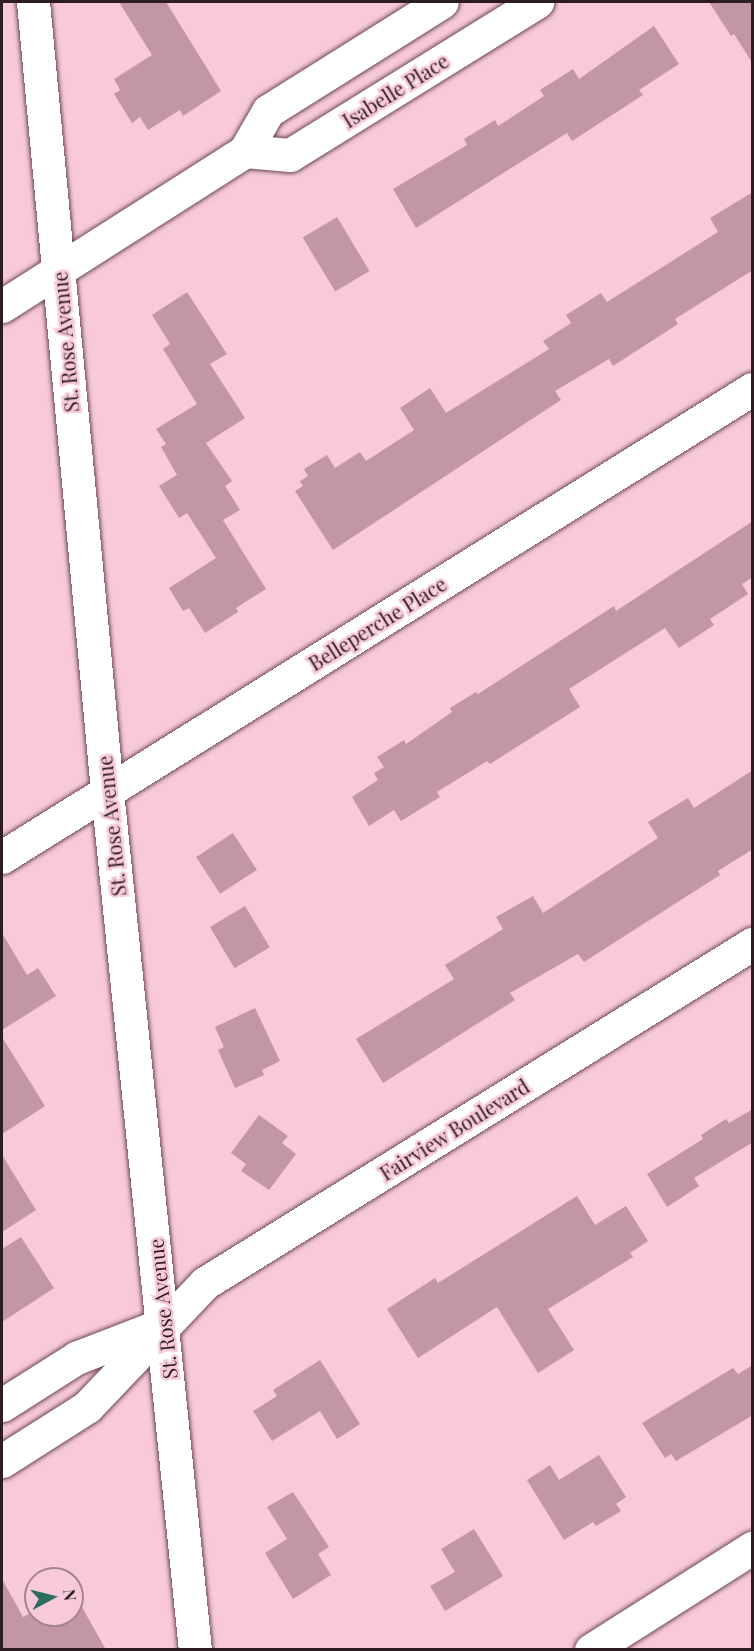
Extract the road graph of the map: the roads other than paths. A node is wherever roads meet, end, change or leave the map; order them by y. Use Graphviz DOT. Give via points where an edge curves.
graph roads {
  1 [pos="33,2"];
  2 [pos="442,2"];
  3 [pos="537,2"];
  4 [pos="245,151"];
  5 [pos="58,270"];
  6 [pos="2,306"];
  7 [pos="753,389"];
  8 [pos="107,791"];
  9 [pos="2,857"];
  10 [pos="753,944"];
  11 [pos="164,1324"];
  12 [pos="2,1405"];
  13 [pos="2,1461"];
  14 [pos="753,1548"];
  15 [pos="195,1650"];
  16 [pos="591,1650"];
  1 -- 5 [label="street, St. Rose Avenue"];
  2 -- 4 [label="street" via="268,111"];
  3 -- 4 [label="street, Isabelle Place" via="290,155"];
  4 -- 5 [label="street"];
  5 -- 6 [label="street"];
  5 -- 8 [label="street, St. Rose Avenue"];
  7 -- 8 [label="street, Belleperche Place"];
  8 -- 9 [label="street, Belleperche Place"];
  8 -- 11 [label="street, St. Rose Avenue"];
  10 -- 11 [label="street, Fairview Boulevard" via="205,1283"];
  11 -- 12 [label="street, Fairview Boulevard" via="76,1358"];
  11 -- 13 [label="street, Fairview Boulevard" via="87,1407"];
  11 -- 15 [label="street, St. Rose Avenue"];
  14 -- 16 [label="street"];
}
